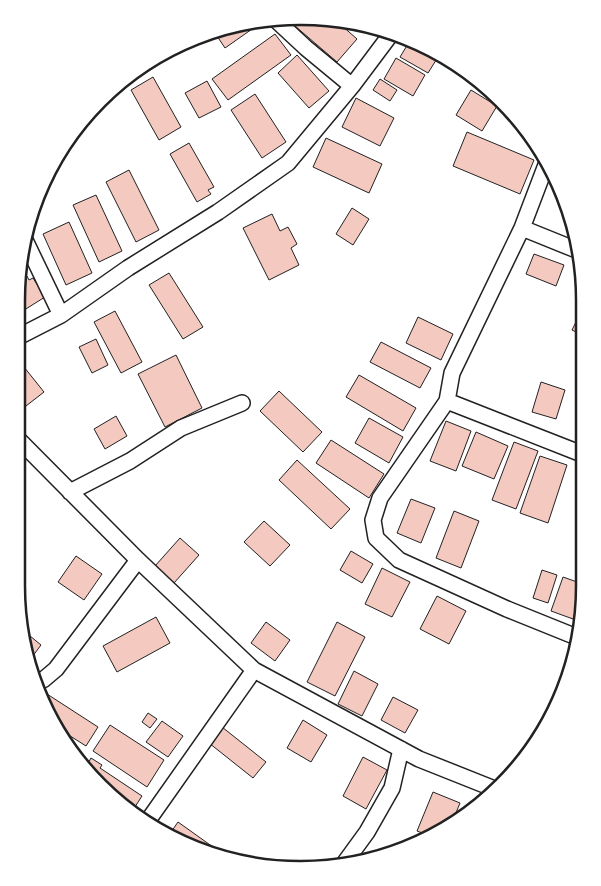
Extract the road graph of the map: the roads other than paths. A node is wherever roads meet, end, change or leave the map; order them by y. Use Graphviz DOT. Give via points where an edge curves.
graph roads {
  1 [pos="282,26"];
  2 [pos="388,40"];
  3 [pos="352,86"];
  4 [pos="544,171"];
  5 [pos="522,228"];
  6 [pos="571,248"];
  7 [pos="30,249"];
  8 [pos="62,315"];
  9 [pos="25,334"];
  10 [pos="447,401"];
  11 [pos="242,403"];
  12 [pos="25,446"];
  13 [pos="576,452"];
  14 [pos="70,492"];
  15 [pos="138,560"];
  16 [pos="572,635"];
  17 [pos="254,670"];
  18 [pos="42,680"];
  19 [pos="401,749"];
  20 [pos="488,787"];
  21 [pos="151,817"];
  22 [pos="349,857"];
  1 -- 3 [label="street"];
  2 -- 3 [label="street"];
  3 -- 8 [label="street" via="288,163"];
  4 -- 5 [label="street"];
  5 -- 6 [label="street"];
  5 -- 10 [label="street" via="452,373"];
  7 -- 8 [label="street"];
  8 -- 9 [label="street"];
  10 -- 13 [label="street"];
  10 -- 16 [label="street" via="380,498 373,520 376,538 399,560"];
  11 -- 14 [label="street" via="181,428 130,461"];
  12 -- 14 [label="street"];
  14 -- 15 [label="street"];
  15 -- 17 [label="street"];
  15 -- 18 [label="street" via="56,669"];
  17 -- 19 [label="street"];
  17 -- 21 [label="street"];
  19 -- 20 [label="street"];
  19 -- 22 [label="street" via="392,788"];
}
